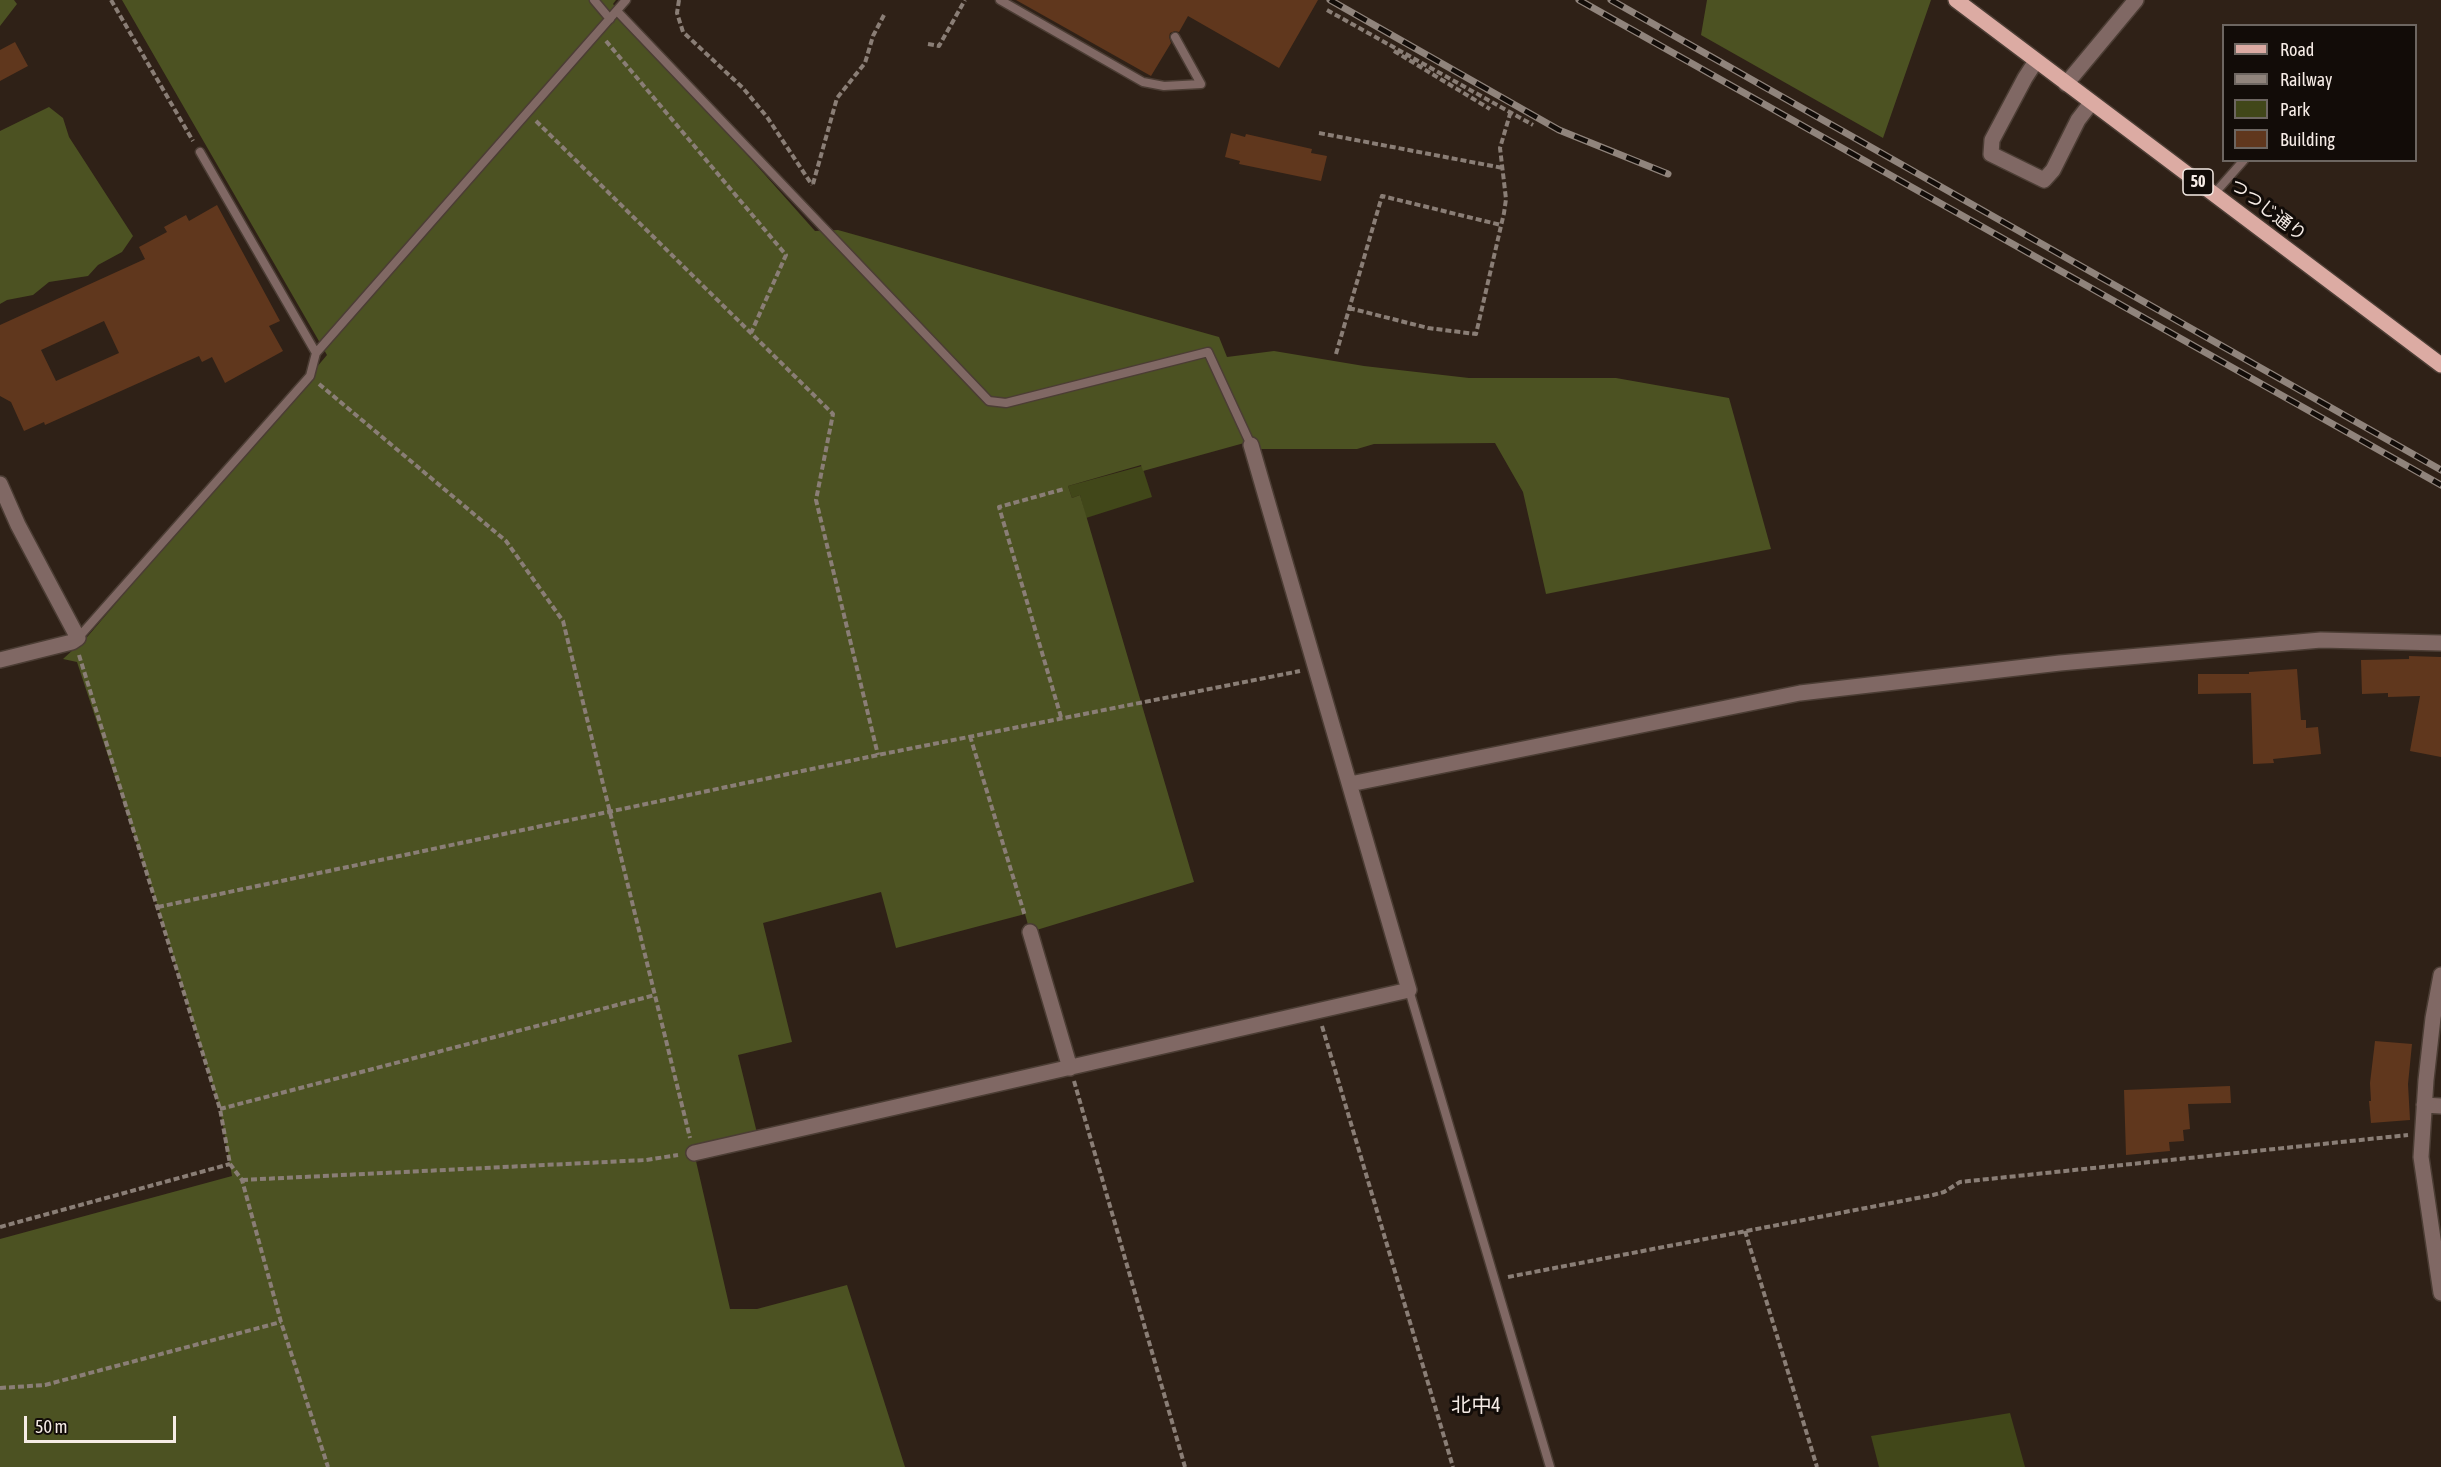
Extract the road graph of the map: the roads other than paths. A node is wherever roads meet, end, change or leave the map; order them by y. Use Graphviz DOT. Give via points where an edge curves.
graph roads {
  1 [pos="594,0"];
  2 [pos="626,0"];
  3 [pos="1000,0"];
  4 [pos="1956,0"];
  5 [pos="2136,0"];
  6 [pos="617,11"];
  7 [pos="610,19"];
  8 [pos="1175,37"];
  9 [pos="2036,61"];
  10 [pos="2066,84"];
  11 [pos="2091,102"];
  12 [pos="200,152"];
  13 [pos="2242,162"];
  14 [pos="2214,194"];
  15 [pos="316,353"];
  16 [pos="2441,365"];
  17 [pos="1251,445"];
  18 [pos="0,483"];
  19 [pos="75,640"];
  20 [pos="2441,643"];
  21 [pos="0,660"];
  22 [pos="1350,784"];
  23 [pos="1030,932"];
  24 [pos="2441,975"];
  25 [pos="1409,990"];
  26 [pos="1070,1068"];
  27 [pos="2424,1105"];
  28 [pos="2441,1106"];
  29 [pos="694,1153"];
  30 [pos="2441,1293"];
  31 [pos="1550,1467"];
  1 -- 7 [label="lane"];
  2 -- 6 [label="lane"];
  3 -- 8 [label="lane" via="1143,82 1164,86 1201,84"];
  4 -- 9 [label="main road, つつじ通り / 50"];
  5 -- 10 [label="street"];
  6 -- 7 [label="lane"];
  6 -- 17 [label="lane" via="989,401 1006,404 1208,352"];
  7 -- 15 [label="lane"];
  9 -- 10 [label="main road, つつじ通り / 50"];
  9 -- 11 [label="street" via="1992,140 1990,154 2044,180"];
  10 -- 11 [label="main road, つつじ通り / 50"];
  11 -- 14 [label="main road, つつじ通り / 50"];
  12 -- 15 [label="lane"];
  13 -- 14 [label="lane"];
  14 -- 16 [label="main road, つつじ通り / 50"];
  15 -- 19 [label="lane" via="310,376"];
  17 -- 22 [label="street"];
  18 -- 19 [label="street"];
  19 -- 21 [label="street"];
  20 -- 22 [label="street" via="2321,640 2060,663 1800,693"];
  22 -- 25 [label="street"];
  23 -- 26 [label="street"];
  24 -- 27 [label="street"];
  25 -- 26 [label="street"];
  25 -- 31 [label="lane"];
  26 -- 29 [label="street"];
  27 -- 28 [label="street"];
  27 -- 30 [label="street" via="2421,1157"];
}
